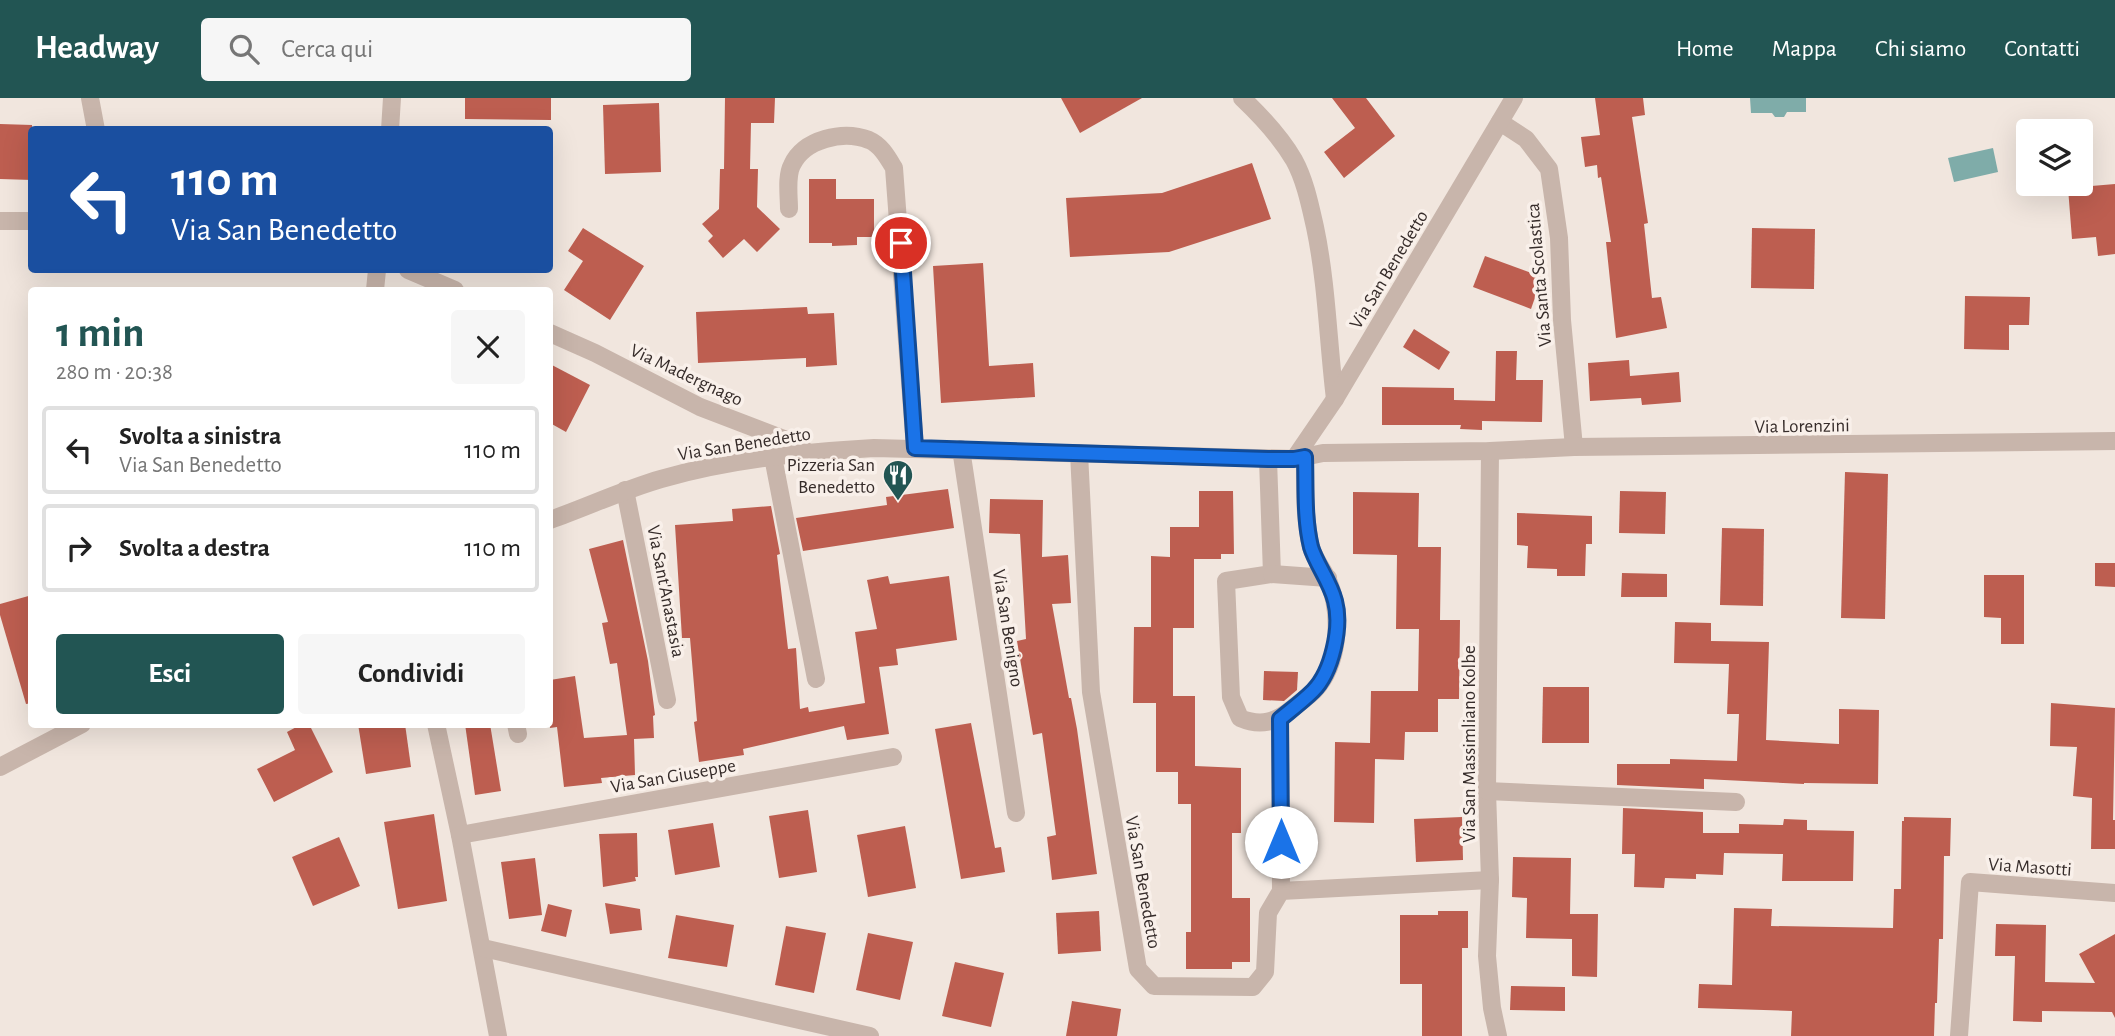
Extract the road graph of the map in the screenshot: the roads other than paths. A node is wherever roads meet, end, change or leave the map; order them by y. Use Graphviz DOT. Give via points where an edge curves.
graph roads {
  1 [pos="90,98"];
  2 [pos="392,98"];
  3 [pos="1242,98"];
  4 [pos="1514,98"];
  5 [pos="1500,122"];
  6 [pos="95,126"];
  7 [pos="390,126"];
  8 [pos="789,209"];
  9 [pos="0,221"];
  10 [pos="28,221"];
  11 [pos="415,273"];
  12 [pos="448,287"];
  13 [pos="553,334"];
  14 [pos="1335,399"];
  15 [pos="2115,441"];
  16 [pos="1574,447"];
  17 [pos="915,448"];
  18 [pos="961,449"];
  19 [pos="1490,451"];
  20 [pos="807,452"];
  21 [pos="1079,453"];
  22 [pos="1307,456"];
  23 [pos="773,457"];
  24 [pos="1268,459"];
  25 [pos="625,490"];
  26 [pos="553,519"];
  27 [pos="1272,574"];
  28 [pos="1328,578"];
  29 [pos="816,680"];
  30 [pos="667,700"];
  31 [pos="1280,719"];
  32 [pos="74,728"];
  33 [pos="437,728"];
  34 [pos="893,757"];
  35 [pos="0,767"];
  36 [pos="1487,791"];
  37 [pos="1736,802"];
  38 [pos="1016,813"];
  39 [pos="460,835"];
  40 [pos="1490,880"];
  41 [pos="1281,891"];
  42 [pos="2115,893"];
  43 [pos="483,948"];
  44 [pos="498,1036"];
  45 [pos="870,1036"];
  46 [pos="1498,1036"];
  47 [pos="1959,1036"];
  1 -- 6 [label="street"];
  2 -- 7 [label="street"];
  3 -- 14 [label="street" via="1269,125 1295,162 1309,201 1327,302"];
  4 -- 5 [label="street, Via San Benedetto"];
  5 -- 14 [label="street, Via San Benedetto"];
  5 -- 16 [label="street, Via Santa Scolastica" via="1526,139 1549,169 1559,238"];
  8 -- 17 [label="street" via="790,168 798,155 825,138 870,140 894,168"];
  9 -- 10 [label="street"];
  11 -- 12 [label="street"];
  13 -- 20 [label="street, Via Madergnago" via="700,407"];
  14 -- 22 [label="street, Via San Benedetto"];
  15 -- 16 [label="street, Via Lorenzini"];
  16 -- 19 [label="street, Via Lorenzini"];
  17 -- 18 [label="street, Via San Benedetto"];
  17 -- 20 [label="street, Via San Benedetto"];
  18 -- 21 [label="street, Via San Benedetto"];
  18 -- 38 [label="street, Via San Benigno"];
  19 -- 22 [label="street, Via Lorenzini"];
  19 -- 36 [label="street, Via San Massimliano Kolbe"];
  20 -- 23 [label="street, Via San Benedetto"];
  21 -- 24 [label="street, Via San Benedetto"];
  21 -- 41 [label="street, Via San Benedetto" via="1091,692 1138,969 1154,986 1253,987 1265,972 1268,913"];
  22 -- 24 [label="street, Via San Benedetto"];
  22 -- 28 [label="street" via="1307,528 1312,552"];
  23 -- 25 [label="street, Via San Benedetto"];
  23 -- 29 [label="street"];
  24 -- 27 [label="street"];
  25 -- 26 [label="street, Via San Benedetto"];
  25 -- 30 [label="street, Via Sant'Anastasia"];
  27 -- 28 [label="street"];
  27 -- 31 [label="street" via="1226,581 1231,697 1240,718 1250,722"];
  28 -- 31 [label="street" via="1336,604 1337,635 1329,665 1315,690"];
  31 -- 41 [label="street"];
  32 -- 35 [label="street"];
  33 -- 39 [label="street"];
  34 -- 39 [label="street, Via San Giuseppe"];
  36 -- 37 [label="street"];
  36 -- 40 [label="street, Via San Massimliano Kolbe"];
  39 -- 43 [label="street"];
  40 -- 41 [label="street"];
  40 -- 46 [label="street, Via San Massimliano Kolbe" via="1487,956"];
  42 -- 47 [label="street, Via Masotti" via="1970,882"];
  43 -- 44 [label="street"];
  43 -- 45 [label="street"];
}
